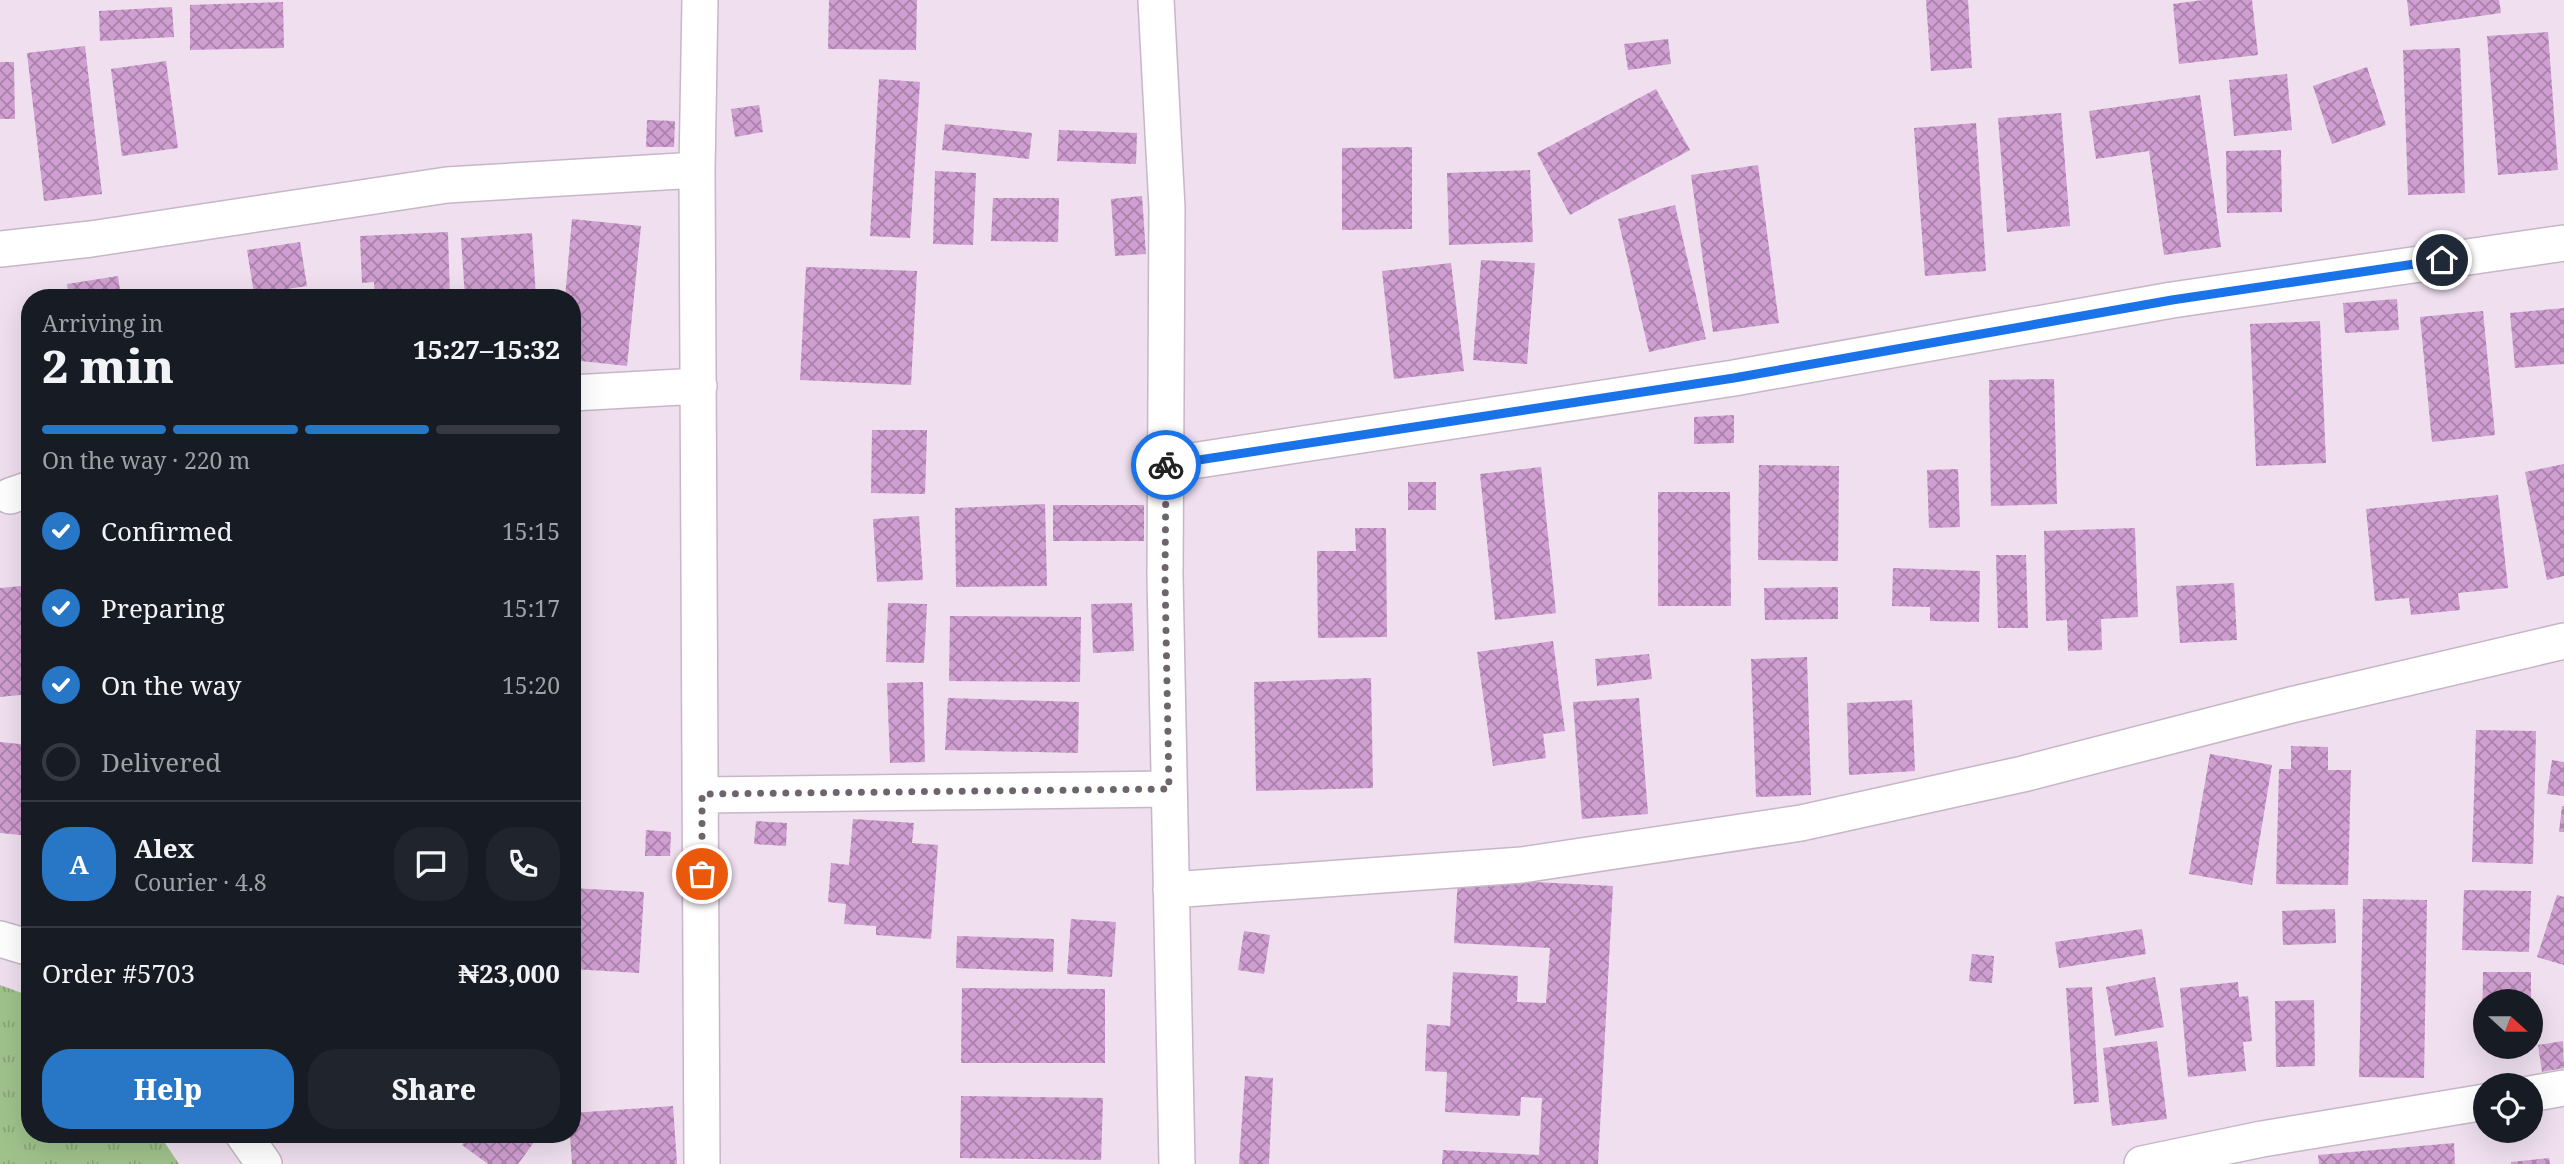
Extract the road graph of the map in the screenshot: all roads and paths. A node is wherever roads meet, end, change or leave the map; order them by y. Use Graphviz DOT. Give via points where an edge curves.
graph roads {
  1 [pos="700,0"];
  2 [pos="1156,0"];
  3 [pos="697,170"];
  4 [pos="2564,243"];
  5 [pos="0,249"];
  6 [pos="699,386"];
  7 [pos="581,393"];
  8 [pos="1166,465"];
  9 [pos="2564,641"];
  10 [pos="1169,789"];
  11 [pos="702,794"];
  12 [pos="1171,890"];
  13 [pos="0,939"];
  14 [pos="21,945"];
  15 [pos="2564,1088"];
  16 [pos="2543,1092"];
  17 [pos="2473,1104"];
  18 [pos="249,1143"];
  19 [pos="2263,1151"];
  20 [pos="264,1164"];
  21 [pos="702,1164"];
  22 [pos="1177,1164"];
  23 [pos="2141,1164"];
  1 -- 3 [label="street"];
  2 -- 8 [label="street" via="1167,208"];
  3 -- 5 [label="street" via="447,185"];
  3 -- 6 [label="street"];
  4 -- 8 [label="street" via="2172,300 1734,378"];
  6 -- 7 [label="street"];
  6 -- 11 [label="street"];
  8 -- 10 [label="street"];
  9 -- 12 [label="street" via="2023,774 1801,823 1522,865"];
  10 -- 11 [label="street"];
  10 -- 12 [label="street"];
  11 -- 21 [label="street"];
  12 -- 22 [label="street"];
  13 -- 14 [label="street"];
  15 -- 16 [label="street"];
  17 -- 19 [label="street"];
  18 -- 20 [label="street"];
  19 -- 23 [label="street"];
}
